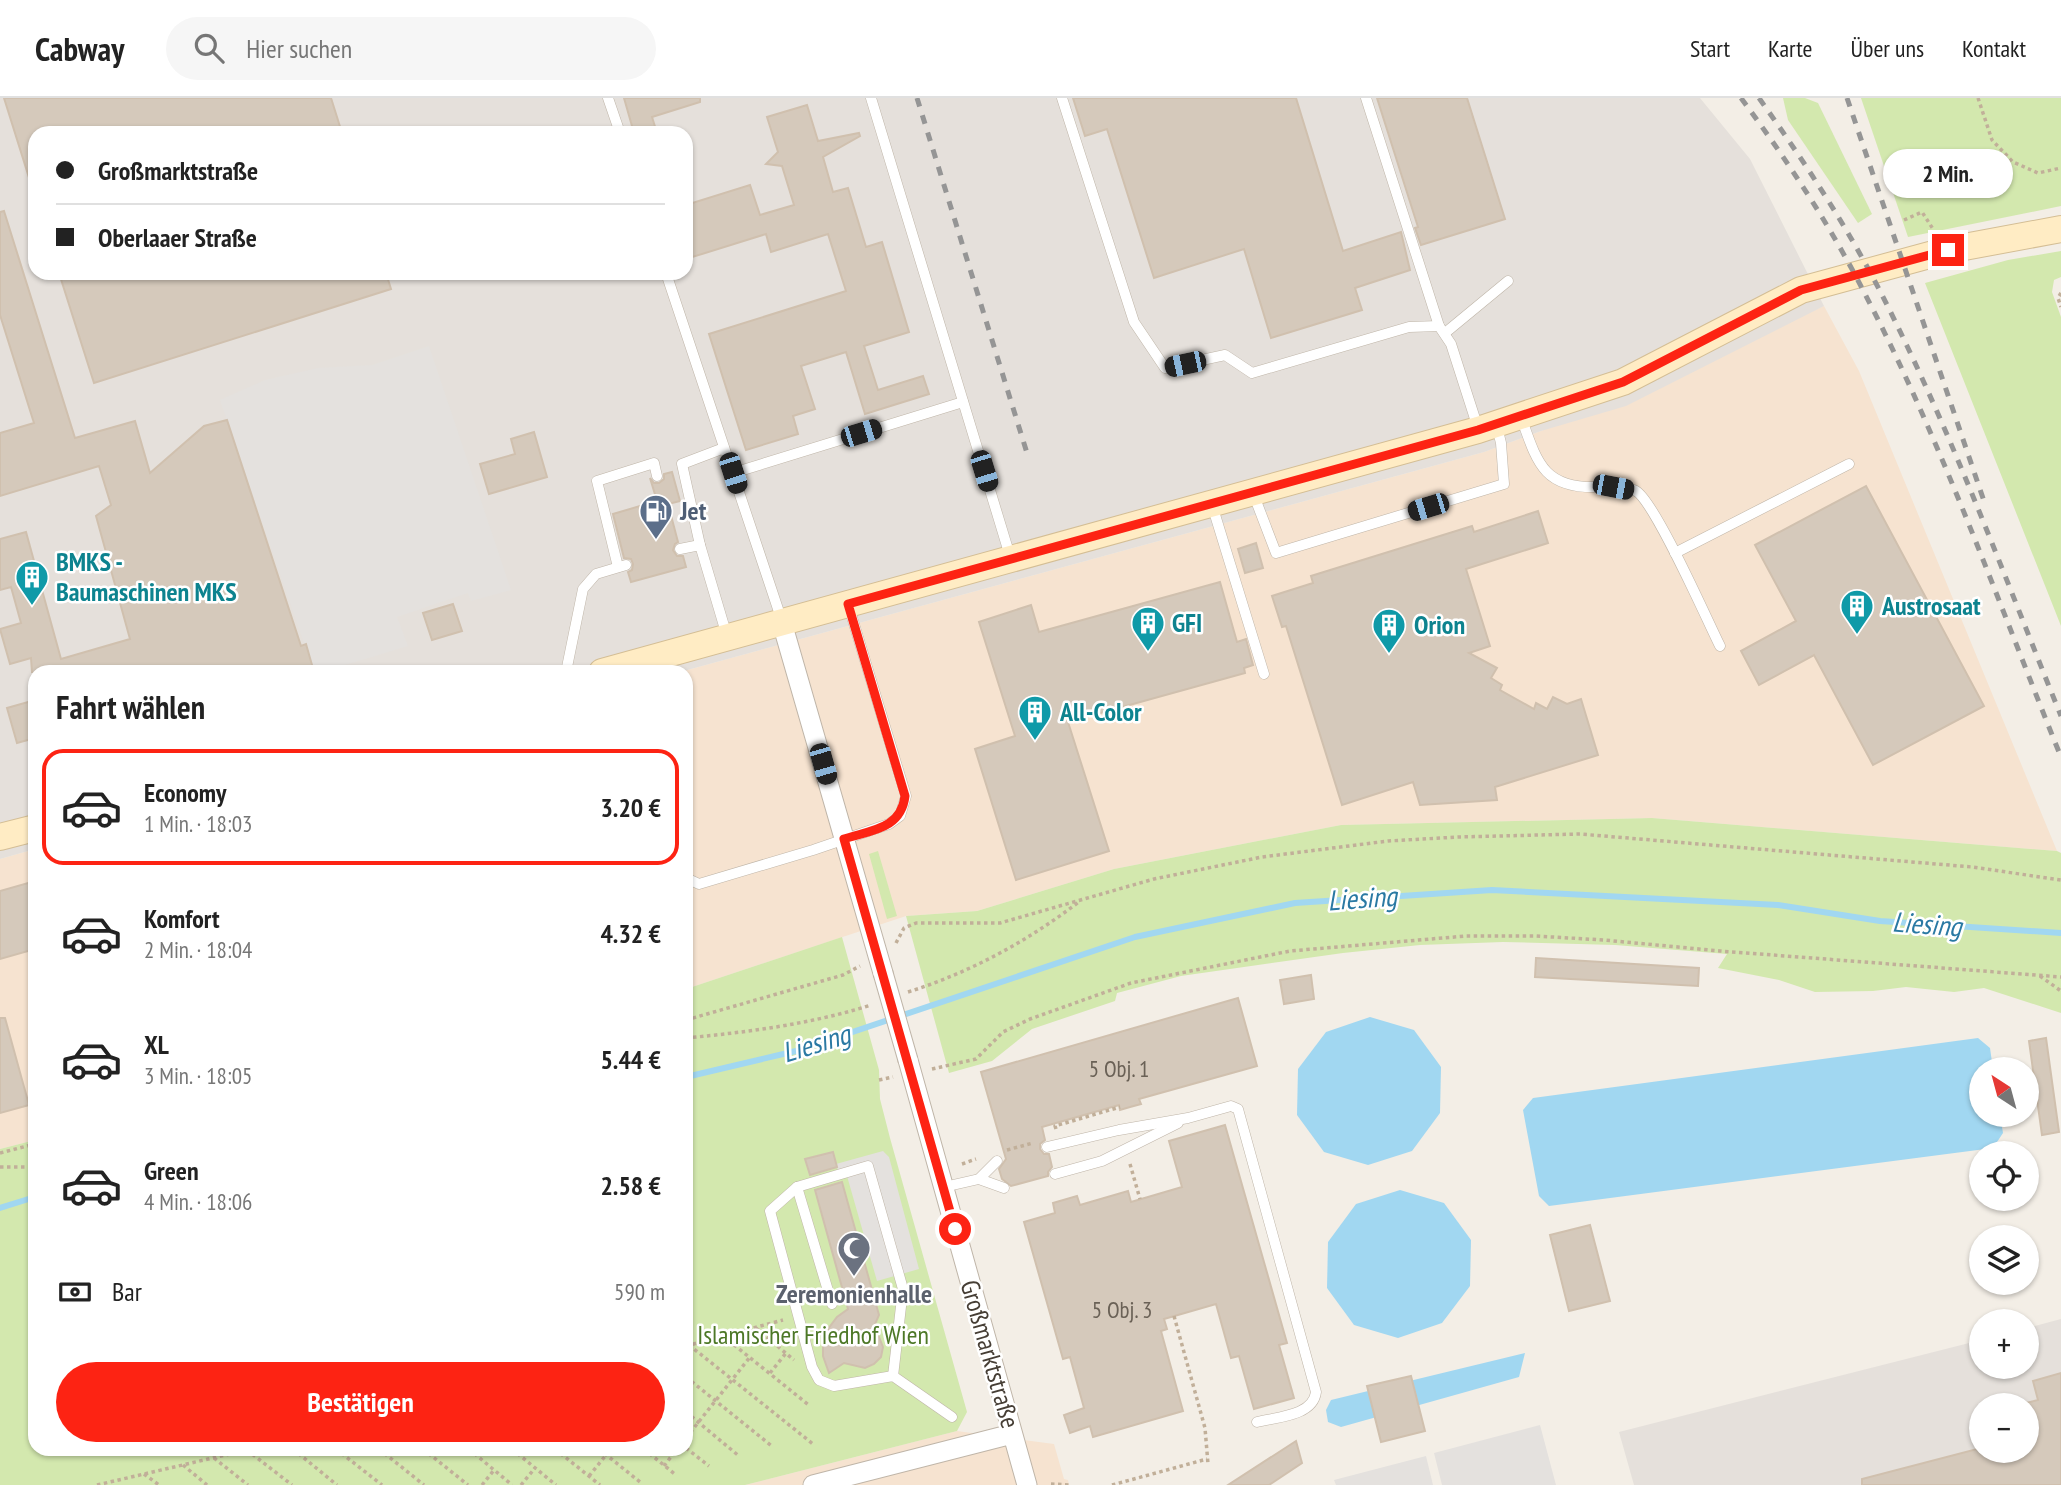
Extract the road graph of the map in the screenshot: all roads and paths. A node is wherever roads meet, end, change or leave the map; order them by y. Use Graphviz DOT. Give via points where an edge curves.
graph roads {
  1 [pos="608,98"];
  2 [pos="871,98"];
  3 [pos="1062,98"];
  4 [pos="1366,98"];
  5 [pos="1978,98"];
  6 [pos="618,126"];
  7 [pos="2061,168"];
  8 [pos="1904,220"];
  9 [pos="1930,225"];
  10 [pos="2061,229"];
  11 [pos="668,280"];
  12 [pos="1508,281"];
  13 [pos="2061,293"];
  14 [pos="2061,307"];
  15 [pos="1442,330"];
  16 [pos="963,402"];
  17 [pos="1498,424"];
  18 [pos="724,448"];
  19 [pos="1849,464"];
  20 [pos="733,473"];
  21 [pos="657,476"];
  22 [pos="1253,493"];
  23 [pos="1211,504"];
  24 [pos="700,545"];
  25 [pos="680,549"];
  26 [pos="1675,553"];
  27 [pos="1011,560"];
  28 [pos="848,604"];
  29 [pos="782,623"];
  30 [pos="727,637"];
  31 [pos="1720,646"];
  32 [pos="567,665"];
  33 [pos="626,665"];
  34 [pos="1264,674"];
  35 [pos="28,830"];
  36 [pos="0,837"];
  37 [pos="844,839"];
  38 [pos="2061,880"];
  39 [pos="693,881"];
  40 [pos="910,924"];
  41 [pos="843,975"];
  42 [pos="2040,976"];
  43 [pos="2061,977"];
  44 [pos="2061,991"];
  45 [pos="693,1018"];
  46 [pos="910,1067"];
  47 [pos="1188,1118"];
  48 [pos="28,1146"];
  49 [pos="1047,1147"];
  50 [pos="0,1153"];
  51 [pos="997,1161"];
  52 [pos="0,1167"];
  53 [pos="28,1167"];
  54 [pos="1055,1174"];
  55 [pos="979,1179"];
  56 [pos="797,1187"];
  57 [pos="944,1187"];
  58 [pos="1004,1188"];
  59 [pos="832,1304"];
  60 [pos="797,1315"];
  61 [pos="1174,1316"];
  62 [pos="756,1328"];
  63 [pos="723,1336"];
  64 [pos="693,1344"];
  65 [pos="693,1349"];
  66 [pos="786,1353"];
  67 [pos="750,1357"];
  68 [pos="801,1366"];
  69 [pos="770,1373"];
  70 [pos="894,1376"];
  71 [pos="732,1379"];
  72 [pos="693,1383"];
  73 [pos="715,1401"];
  74 [pos="810,1406"];
  75 [pos="952,1417"];
  76 [pos="693,1418"];
  77 [pos="698,1422"];
  78 [pos="1257,1422"];
  79 [pos="693,1429"];
  80 [pos="1012,1434"];
  81 [pos="813,1444"];
  82 [pos="773,1447"];
  83 [pos="693,1453"];
  84 [pos="222,1456"];
  85 [pos="257,1456"];
  86 [pos="302,1456"];
  87 [pos="345,1456"];
  88 [pos="388,1456"];
  89 [pos="432,1456"];
  90 [pos="477,1456"];
  91 [pos="520,1456"];
  92 [pos="564,1456"];
  93 [pos="605,1456"];
  94 [pos="607,1456"];
  95 [pos="652,1456"];
  96 [pos="672,1456"];
  97 [pos="739,1456"];
  98 [pos="214,1458"];
  99 [pos="1207,1459"];
  100 [pos="1208,1464"];
  101 [pos="183,1465"];
  102 [pos="664,1466"];
  103 [pos="709,1466"];
  104 [pos="535,1468"];
  105 [pos="494,1470"];
  106 [pos="145,1474"];
  107 [pos="676,1475"];
  108 [pos="589,1476"];
  109 [pos="640,1482"];
  110 [pos="113,1483"];
  111 [pos="1051,1484"];
  112 [pos="97,1485"];
  113 [pos="159,1485"];
  114 [pos="207,1485"];
  115 [pos="248,1485"];
  116 [pos="292,1485"];
  117 [pos="337,1485"];
  118 [pos="382,1485"];
  119 [pos="424,1485"];
  120 [pos="468,1485"];
  121 [pos="482,1485"];
  122 [pos="512,1485"];
  123 [pos="521,1485"];
  124 [pos="556,1485"];
  125 [pos="600,1485"];
  126 [pos="813,1485"];
  127 [pos="1027,1485"];
  128 [pos="1071,1485"];
  129 [pos="1112,1485"];
  1 -- 6 [label="lane"];
  2 -- 16 [label="lane"];
  3 -- 15 [label="lane" via="1134,322 1165,368 1226,355 1252,373 1409,327"];
  4 -- 15 [label="lane"];
  5 -- 7 [label="path" via="1992,140 2013,162 2038,173"];
  8 -- 9 [label="path" via="1922,212"];
  10 -- 17 [label="main road" via="1948,250 1801,290 1623,382"];
  11 -- 18 [label="lane"];
  12 -- 15 [label="lane"];
  13 -- 14 [label="path"];
  15 -- 17 [label="lane"];
  16 -- 20 [label="lane"];
  16 -- 27 [label="lane"];
  17 -- 22 [label="main road"];
  17 -- 22 [label="lane" via="1504,484 1276,553"];
  17 -- 26 [label="lane" via="1553,479 1580,488 1636,491"];
  18 -- 20 [label="lane"];
  18 -- 24 [label="lane" via="682,464"];
  19 -- 26 [label="lane"];
  20 -- 29 [label="lane"];
  21 -- 32 [label="lane" via="654,463 597,481 622,566 596,574 583,589"];
  22 -- 23 [label="main road"];
  23 -- 27 [label="main road"];
  23 -- 34 [label="lane"];
  24 -- 25 [label="lane"];
  24 -- 30 [label="lane"];
  26 -- 31 [label="lane"];
  27 -- 28 [label="main road"];
  28 -- 29 [label="main road"];
  28 -- 37 [label="lane" via="905,796 904,807 894,821"];
  29 -- 30 [label="main road"];
  29 -- 37 [label="street"];
  30 -- 33 [label="main road"];
  35 -- 36 [label="main road"];
  37 -- 39 [label="lane" via="699,884"];
  37 -- 46 [label="street, Großmarktstraße, bridge"];
  38 -- 40 [label="path" via="1972,867 1580,834 1458,837 1262,857 1154,879 1000,923"];
  41 -- 45 [label="path"];
  42 -- 43 [label="path"];
  42 -- 44 [label="path"];
  42 -- 46 [label="path" via="1604,940 1466,936 1290,951 1131,983 1030,1018 1003,1032 976,1059"];
  46 -- 57 [label="street, Großmarktstraße"];
  47 -- 49 [label="lane"];
  47 -- 54 [label="lane" via="1102,1161"];
  47 -- 78 [label="lane" via="1230,1106 1241,1114 1316,1392 1304,1410"];
  48 -- 50 [label="path"];
  51 -- 55 [label="lane"];
  52 -- 53 [label="path"];
  55 -- 57 [label="lane"];
  55 -- 58 [label="lane"];
  56 -- 59 [label="lane"];
  56 -- 60 [label="lane" via="771,1211"];
  56 -- 70 [label="lane" via="868,1166 903,1289"];
  57 -- 80 [label="street, Großmarktstraße"];
  60 -- 62 [label="path"];
  60 -- 70 [label="lane" via="819,1380 834,1386"];
  61 -- 99 [label="path" via="1205,1428"];
  62 -- 63 [label="path"];
  62 -- 66 [label="path"];
  63 -- 64 [label="path"];
  63 -- 67 [label="path"];
  65 -- 71 [label="path"];
  66 -- 68 [label="path"];
  66 -- 69 [label="path"];
  67 -- 69 [label="path"];
  67 -- 71 [label="path"];
  69 -- 74 [label="path"];
  70 -- 75 [label="lane"];
  71 -- 73 [label="path"];
  71 -- 81 [label="path"];
  72 -- 73 [label="path"];
  73 -- 77 [label="path"];
  73 -- 82 [label="path"];
  76 -- 77 [label="path"];
  77 -- 79 [label="path"];
  77 -- 97 [label="path"];
  80 -- 126 [label="street"];
  80 -- 127 [label="street, Großmarktstraße"];
  83 -- 103 [label="path"];
  84 -- 98 [label="path"];
  85 -- 116 [label="path"];
  86 -- 117 [label="path"];
  87 -- 118 [label="path"];
  88 -- 119 [label="path"];
  89 -- 120 [label="path"];
  90 -- 105 [label="path"];
  91 -- 104 [label="path"];
  92 -- 108 [label="path"];
  93 -- 108 [label="path"];
  94 -- 109 [label="path"];
  95 -- 102 [label="path"];
  96 -- 102 [label="path"];
  98 -- 101 [label="path"];
  98 -- 115 [label="path"];
  99 -- 100 [label="path"];
  99 -- 129 [label="path"];
  101 -- 106 [label="path"];
  101 -- 114 [label="path"];
  102 -- 107 [label="path"];
  104 -- 123 [label="path"];
  104 -- 124 [label="path"];
  105 -- 121 [label="path"];
  105 -- 122 [label="path"];
  106 -- 110 [label="path"];
  106 -- 113 [label="path"];
  108 -- 125 [label="path"];
  110 -- 112 [label="path"];
  111 -- 128 [label="path"];
}
